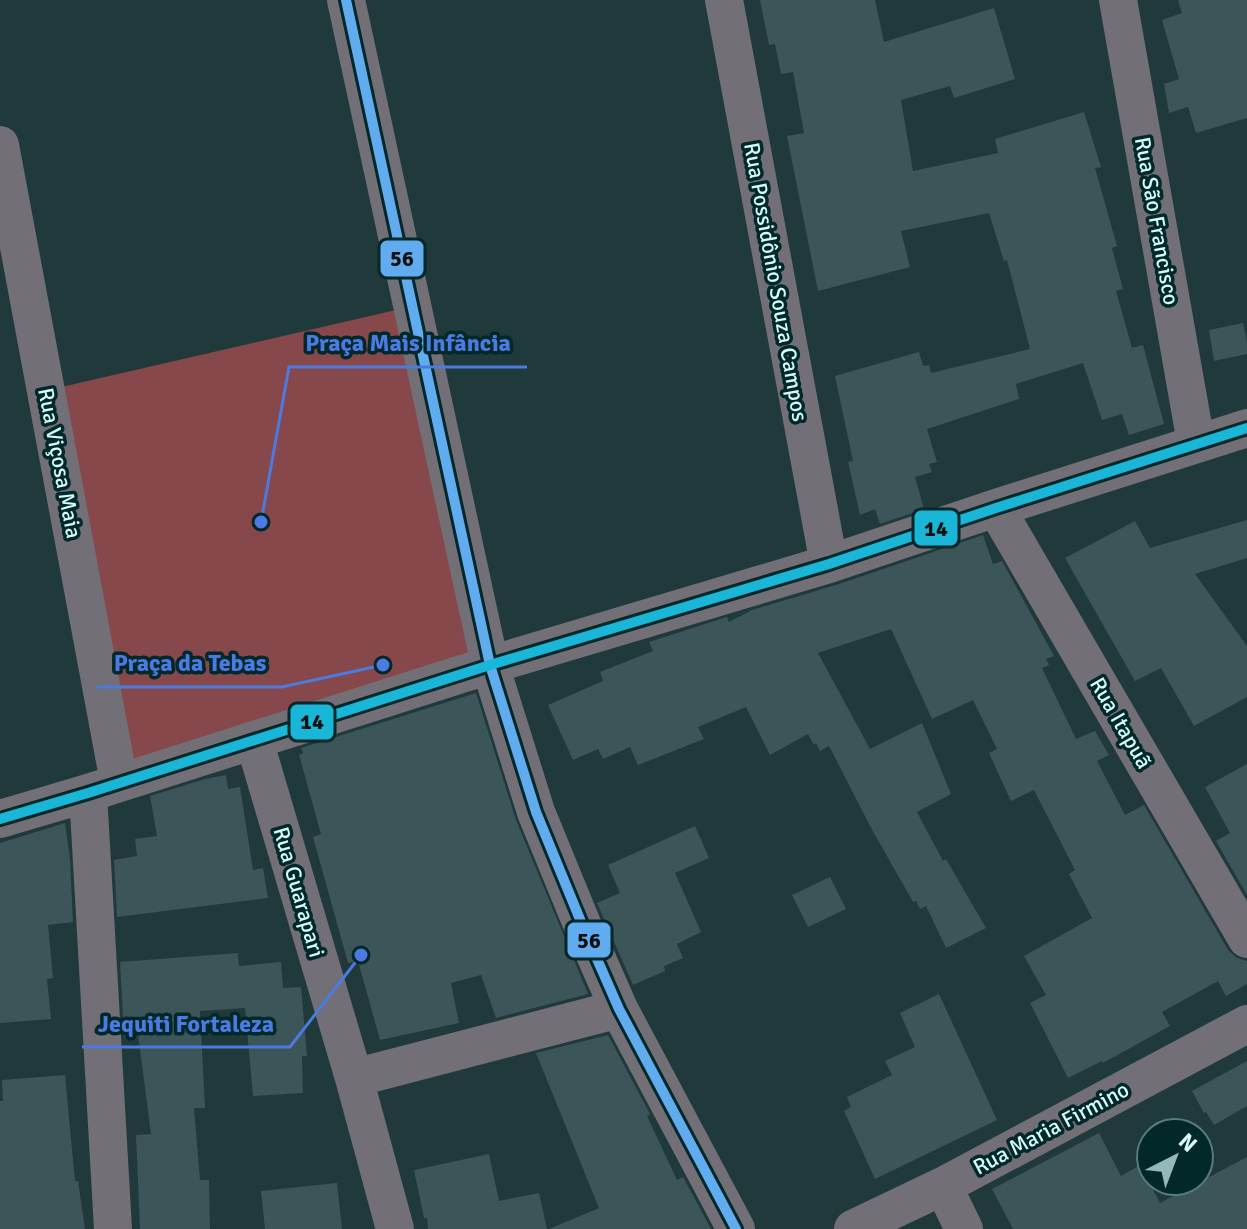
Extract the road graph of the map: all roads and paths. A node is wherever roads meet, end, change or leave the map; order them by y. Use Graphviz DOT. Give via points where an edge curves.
graph roads {
  1 [pos="346,0"];
  2 [pos="724,0"];
  3 [pos="1118,0"];
  4 [pos="0,145"];
  5 [pos="1247,428"];
  6 [pos="1196,443"];
  7 [pos="996,508"];
  8 [pos="829,564"];
  9 [pos="490,665"];
  10 [pos="254,740"];
  11 [pos="104,788"];
  12 [pos="0,819"];
  13 [pos="1247,939"];
  14 [pos="619,1009"];
  15 [pos="1247,1024"];
  16 [pos="354,1078"];
  17 [pos="943,1186"];
  18 [pos="113,1229"];
  19 [pos="395,1229"];
  20 [pos="736,1229"];
  21 [pos="853,1229"];
  22 [pos="964,1229"];
  1 -- 9 [label="street"];
  2 -- 8 [label="street, Rua Possidônio Souza Campos"];
  3 -- 6 [label="street, Rua São Francisco"];
  4 -- 11 [label="street, Rua Viçosa Maia"];
  5 -- 6 [label="street"];
  6 -- 7 [label="street"];
  7 -- 8 [label="street"];
  7 -- 13 [label="street, Rua Itapuã"];
  8 -- 9 [label="street"];
  9 -- 10 [label="street"];
  9 -- 14 [label="street" via="536,812"];
  10 -- 11 [label="street"];
  10 -- 16 [label="street, Rua Guarapari"];
  11 -- 12 [label="street"];
  11 -- 18 [label="street, Rua Viçosa Maia"];
  14 -- 16 [label="street"];
  14 -- 20 [label="street"];
  15 -- 17 [label="street, Rua Maria Firmino"];
  16 -- 19 [label="street, Rua Guarapari"];
  17 -- 21 [label="street, Rua Maria Firmino"];
  17 -- 22 [label="street"];
}
